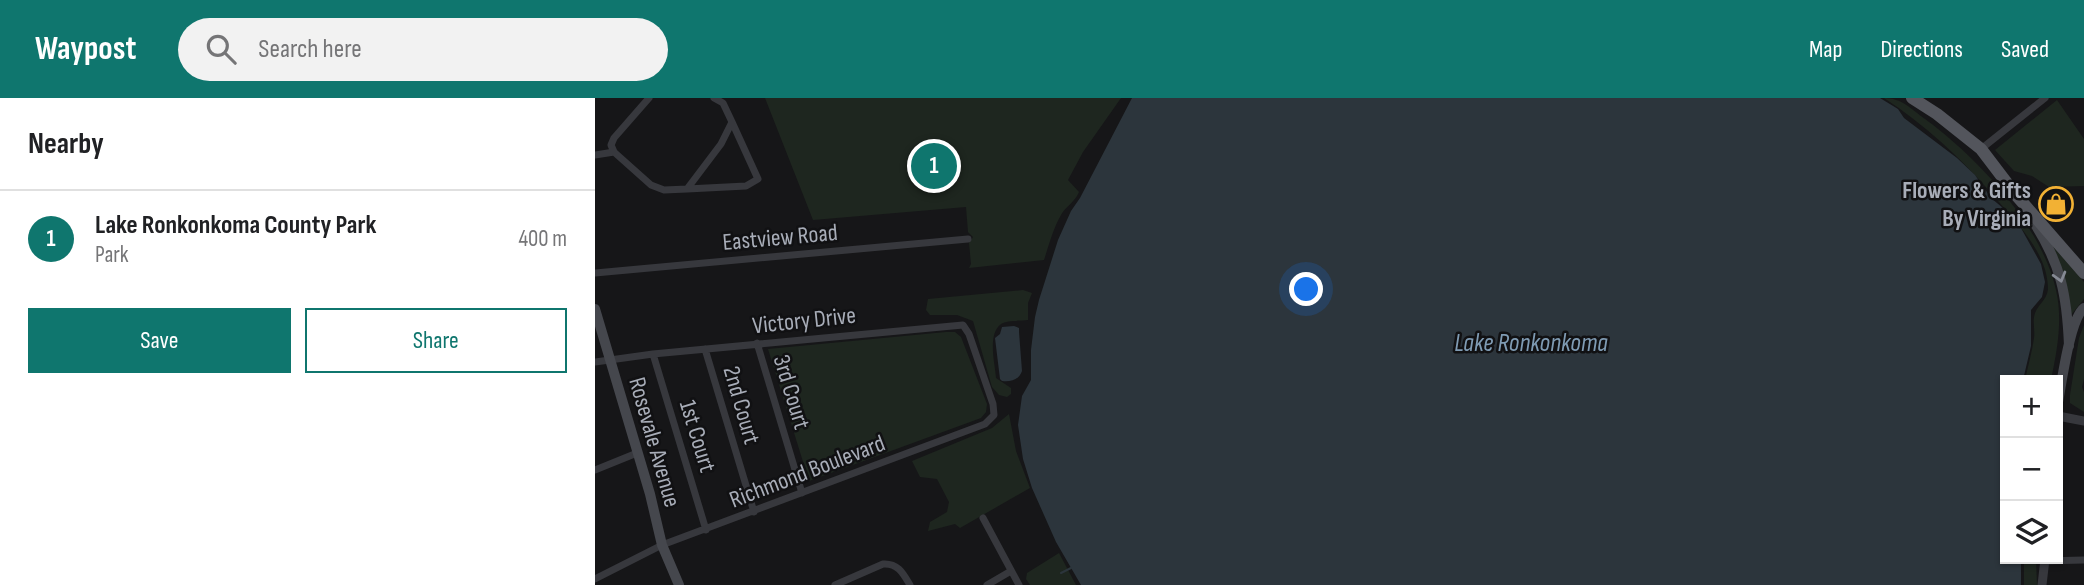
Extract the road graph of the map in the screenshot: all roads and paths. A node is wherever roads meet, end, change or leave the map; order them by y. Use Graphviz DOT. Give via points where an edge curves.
graph roads {
  1 [pos="649,98"];
  2 [pos="714,98"];
  3 [pos="1912,98"];
  4 [pos="2045,98"];
  5 [pos="732,122"];
  6 [pos="1981,149"];
  7 [pos="614,152"];
  8 [pos="595,155"];
  9 [pos="687,189"];
  10 [pos="2017,195"];
  11 [pos="968,239"];
  12 [pos="595,273"];
  13 [pos="2084,273"];
  14 [pos="2084,308"];
  15 [pos="595,309"];
  16 [pos="757,343"];
  17 [pos="2069,346"];
  18 [pos="705,349"];
  19 [pos="653,354"];
  20 [pos="609,359"];
  21 [pos="595,362"];
  22 [pos="982,376"];
  23 [pos="2063,377"];
  24 [pos="2063,417"];
  25 [pos="2084,421"];
  26 [pos="637,453"];
  27 [pos="595,470"];
  28 [pos="802,493"];
  29 [pos="754,512"];
  30 [pos="983,518"];
  31 [pos="706,530"];
  32 [pos="662,545"];
  33 [pos="2063,560"];
  34 [pos="2083,560"];
  35 [pos="2045,564"];
  36 [pos="1011,571"];
  37 [pos="595,579"];
  38 [pos="679,585"];
  39 [pos="835,585"];
  40 [pos="909,585"];
  41 [pos="987,585"];
  42 [pos="1019,585"];
  43 [pos="2042,585"];
  1 -- 7 [label="street" via="614,138"];
  2 -- 5 [label="street" via="723,103"];
  3 -- 6 [label="main road"];
  4 -- 6 [label="street"];
  5 -- 9 [label="street"];
  5 -- 9 [label="street" via="758,179 746,186"];
  6 -- 10 [label="main road"];
  7 -- 8 [label="street"];
  7 -- 9 [label="street" via="651,185 664,190"];
  10 -- 13 [label="main road"];
  10 -- 17 [label="main road, one-way" via="2058,268"];
  11 -- 12 [label="street, Eastview Road"];
  14 -- 17 [label="main road"];
  15 -- 20 [label="main road, Rosevale Avenue"];
  16 -- 18 [label="street, Victory Drive"];
  16 -- 22 [label="street, Victory Drive" via="963,325"];
  16 -- 28 [label="street, 3rd Court"];
  17 -- 23 [label="main road"];
  18 -- 19 [label="street, Victory Drive"];
  18 -- 29 [label="street, 2nd Court"];
  19 -- 20 [label="street, Victory Drive"];
  19 -- 31 [label="street, 1st Court"];
  20 -- 21 [label="street, Victory Drive"];
  20 -- 26 [label="main road, Rosevale Avenue"];
  22 -- 28 [label="street, Richmond Boulevard" via="994,415 985,424"];
  24 -- 25 [label="street"];
  26 -- 27 [label="street"];
  26 -- 32 [label="main road, Rosevale Avenue"];
  28 -- 29 [label="street, Richmond Boulevard"];
  29 -- 31 [label="street, Richmond Boulevard"];
  30 -- 36 [label="street"];
  31 -- 32 [label="street, Richmond Boulevard"];
  32 -- 37 [label="street, Richmond Boulevard"];
  32 -- 38 [label="main road, Rosevale Avenue"];
  33 -- 34 [label="street"];
  35 -- 43 [label="street"];
  36 -- 41 [label="street"];
  36 -- 42 [label="street"];
  39 -- 40 [label="street" via="891,563"];
}
